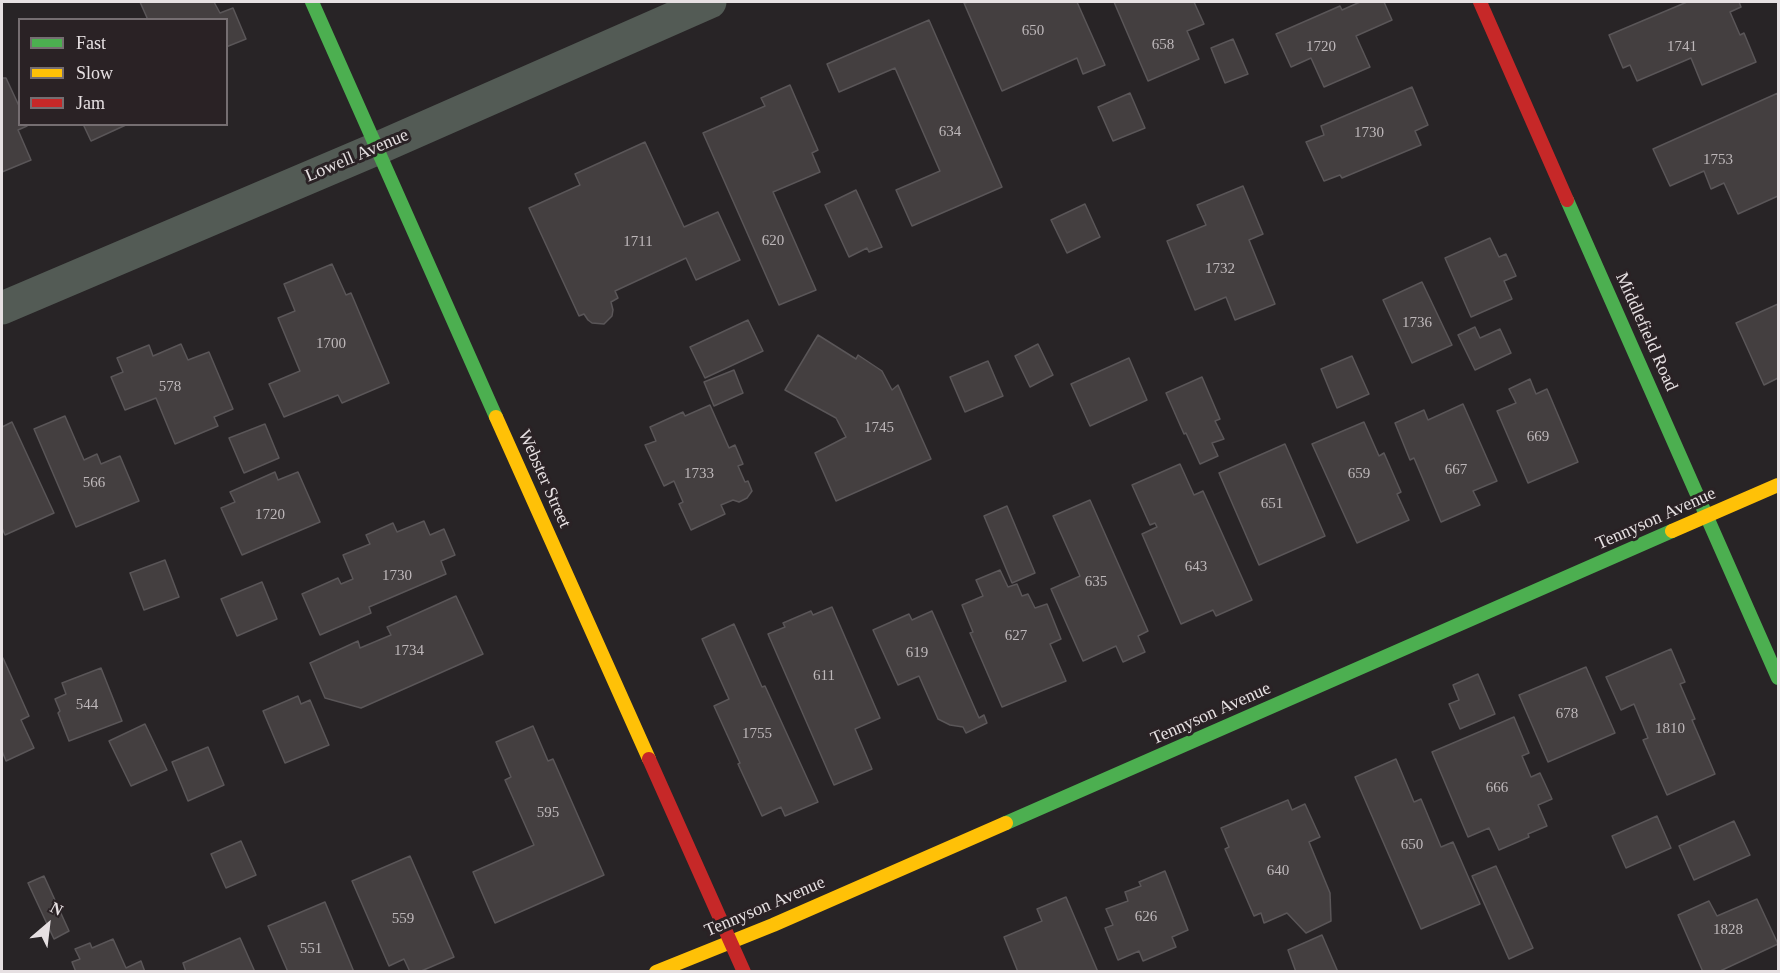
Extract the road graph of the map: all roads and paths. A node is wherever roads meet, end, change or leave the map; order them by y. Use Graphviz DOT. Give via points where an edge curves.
graph roads {
  1 [pos="312,2"];
  2 [pos="710,2"];
  3 [pos="1480,2"];
  4 [pos="376,149"];
  5 [pos="2,308"];
  6 [pos="1779,485"];
  7 [pos="1708,516"];
  8 [pos="1779,678"];
  9 [pos="732,942"];
  10 [pos="656,972"];
  11 [pos="744,972"];
  1 -- 4 [label="street, Webster Street"];
  2 -- 4 [label="street, Lowell Avenue"];
  3 -- 7 [label="street, Middlefield Road"];
  4 -- 5 [label="street, Lowell Avenue"];
  4 -- 9 [label="street, Webster Street"];
  6 -- 7 [label="street, Tennyson Avenue"];
  7 -- 8 [label="street, Middlefield Road"];
  7 -- 9 [label="street, Tennyson Avenue"];
  9 -- 10 [label="street, Tennyson Avenue"];
  9 -- 11 [label="street, Webster Street"];
}
